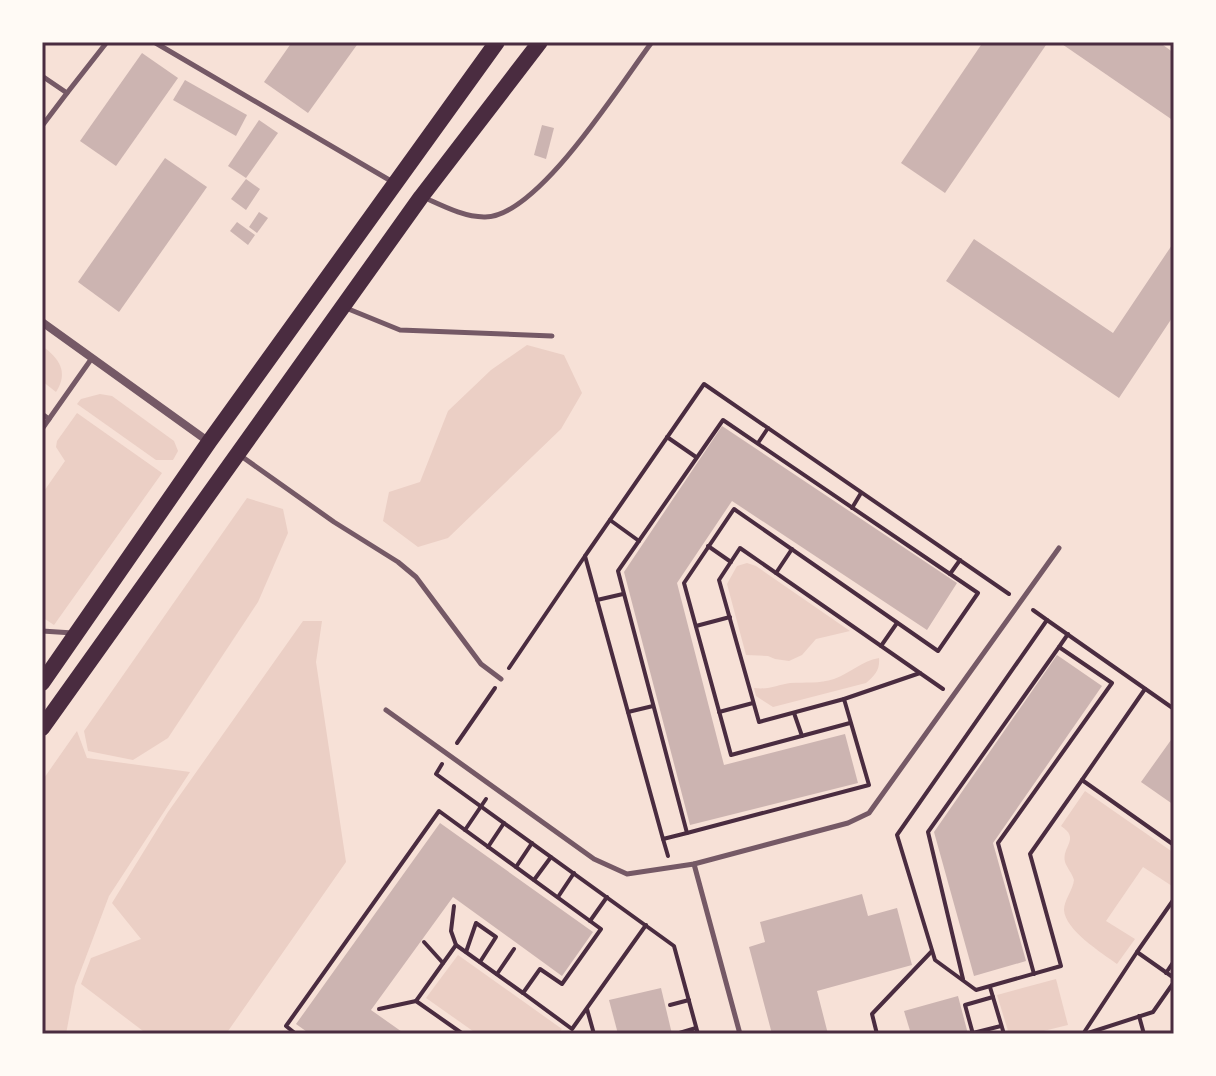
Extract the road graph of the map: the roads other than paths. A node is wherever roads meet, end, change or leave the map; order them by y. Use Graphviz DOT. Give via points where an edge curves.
graph roads {
  1 [pos="107,42"];
  2 [pos="154,42"];
  3 [pos="497,42"];
  4 [pos="540,42"];
  5 [pos="652,42"];
  6 [pos="42,76"];
  7 [pos="67,93"];
  8 [pos="42,126"];
  9 [pos="395,183"];
  10 [pos="421,197"];
  11 [pos="341,306"];
  12 [pos="42,322"];
  13 [pos="552,336"];
  14 [pos="92,358"];
  15 [pos="42,414"];
  16 [pos="49,419"];
  17 [pos="42,429"];
  18 [pos="209,442"];
  19 [pos="237,453"];
  20 [pos="1059,548"];
  21 [pos="42,631"];
  22 [pos="77,633"];
  23 [pos="501,679"];
  24 [pos="42,683"];
  25 [pos="386,710"];
  26 [pos="42,728"];
  27 [pos="694,864"];
  28 [pos="740,1034"];
  1 -- 7 [label="lane"];
  2 -- 9 [label="lane"];
  3 -- 9 [label="main road"];
  4 -- 10 [label="main road"];
  5 -- 10 [label="lane" via="552,177 519,206 486,218"];
  6 -- 7 [label="lane"];
  7 -- 8 [label="lane"];
  9 -- 18 [label="main road"];
  10 -- 11 [label="main road"];
  11 -- 13 [label="lane" via="400,330"];
  11 -- 19 [label="main road"];
  12 -- 14 [label="street"];
  14 -- 16 [label="lane"];
  14 -- 18 [label="street"];
  15 -- 16 [label="lane"];
  16 -- 17 [label="lane"];
  18 -- 22 [label="main road"];
  19 -- 23 [label="lane" via="407,569 481,664"];
  19 -- 26 [label="main road"];
  20 -- 27 [label="lane" via="869,813"];
  21 -- 22 [label="lane"];
  22 -- 24 [label="main road"];
  25 -- 27 [label="lane" via="594,859 627,874"];
  27 -- 28 [label="lane"];
}
